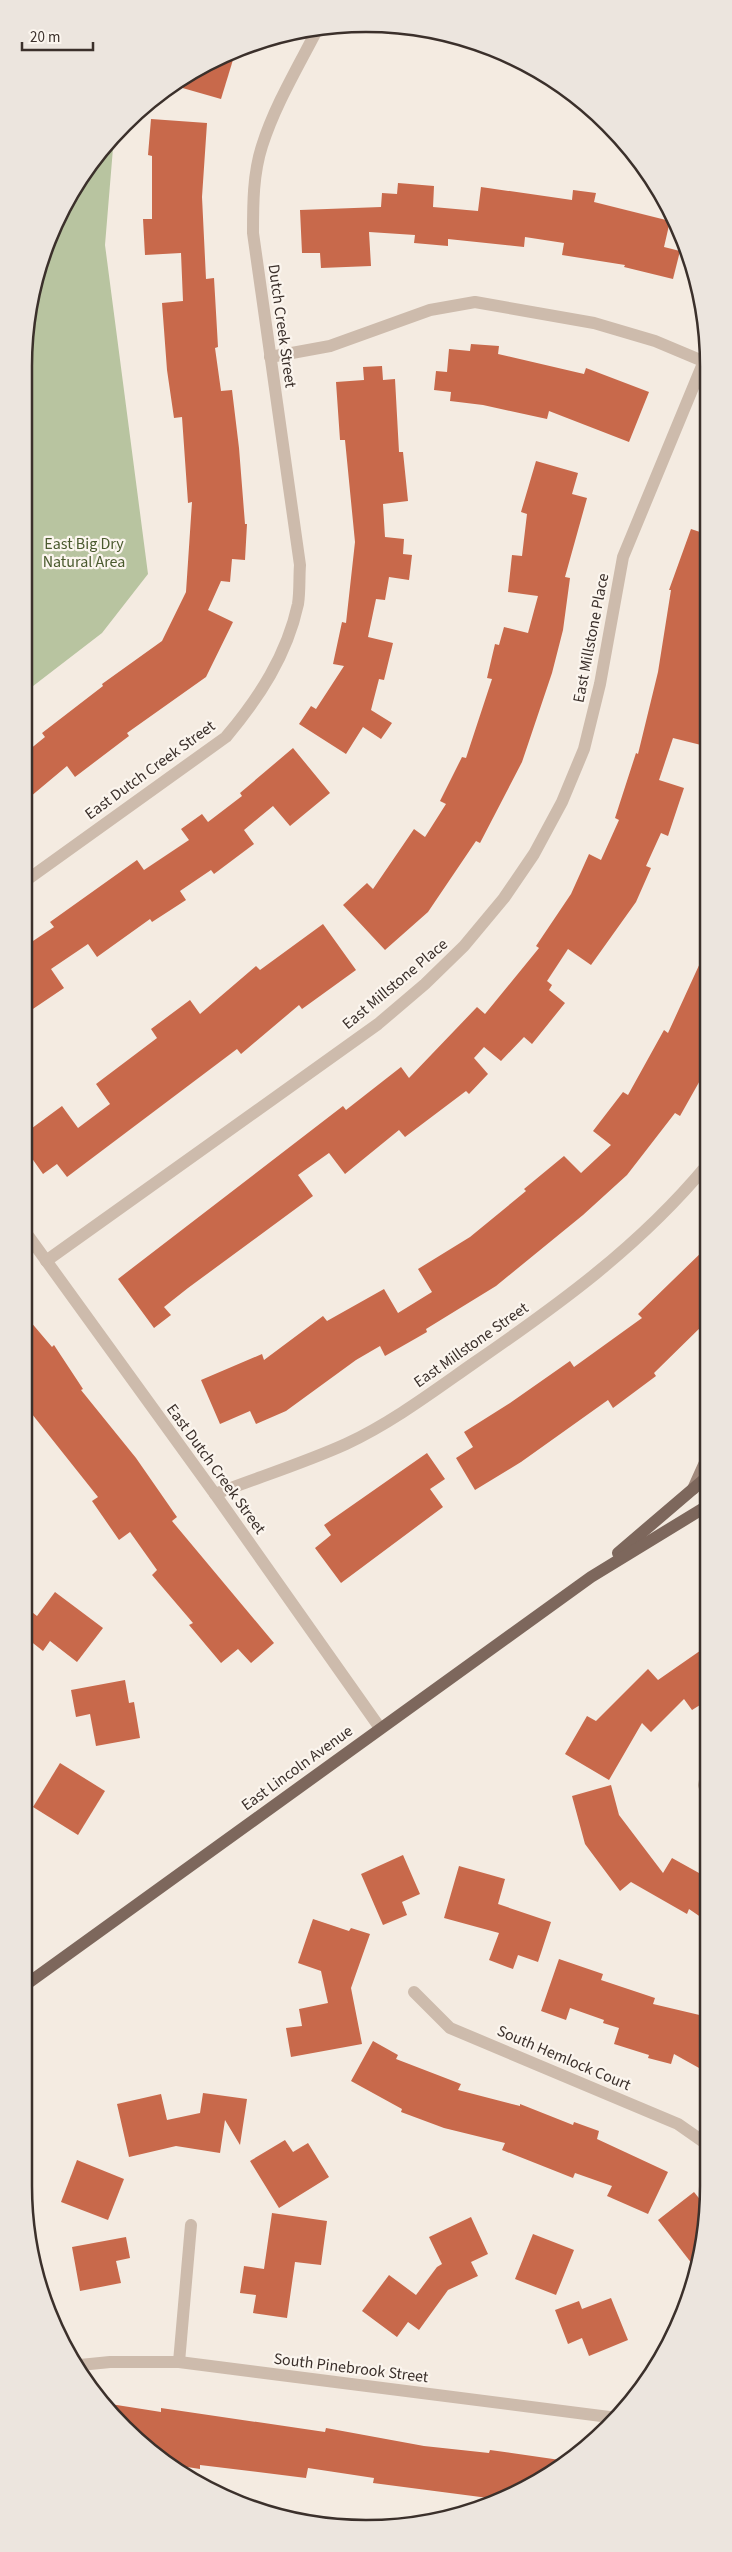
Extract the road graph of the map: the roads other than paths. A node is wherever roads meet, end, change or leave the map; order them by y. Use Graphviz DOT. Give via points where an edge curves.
graph roads {
  1 [pos="314,37"];
  2 [pos="270,357"];
  3 [pos="700,359"];
  4 [pos="700,371"];
  5 [pos="288,638"];
  6 [pos="32,876"];
  7 [pos="700,1173"];
  8 [pos="32,1241"];
  9 [pos="46,1261"];
  10 [pos="700,1473"];
  11 [pos="700,1482"];
  12 [pos="693,1488"];
  13 [pos="215,1494"];
  14 [pos="700,1510"];
  15 [pos="591,1577"];
  16 [pos="380,1728"];
  17 [pos="32,1980"];
  18 [pos="414,1992"];
  19 [pos="700,2140"];
  20 [pos="191,2225"];
  21 [pos="179,2362"];
  22 [pos="85,2365"];
  23 [pos="607,2417"];
  1 -- 2 [label="street, Dutch Creek Street" via="261,146 254,188 253,233"];
  2 -- 3 [label="street" via="330,346 430,310 475,302 594,323 655,341"];
  2 -- 5 [label="street, Dutch Creek Street" via="300,565 298,602"];
  4 -- 9 [label="street, East Millstone Place" via="623,557 600,684 584,749 562,802 534,854 504,898 464,946 378,1024"];
  5 -- 6 [label="street, East Dutch Creek Street" via="273,671 250,708 226,737"];
  7 -- 13 [label="street, East Millstone Street" via="626,1250 561,1303 388,1423 345,1444"];
  8 -- 9 [label="street, East Dutch Creek Street"];
  9 -- 13 [label="street, East Dutch Creek Street"];
  10 -- 12 [label="main road"];
  11 -- 12 [label="main road, East Lincoln Avenue"];
  12 -- 15 [label="main road, East Lincoln Avenue"];
  13 -- 16 [label="street, East Dutch Creek Street"];
  14 -- 15 [label="main road, East Lincoln Avenue"];
  15 -- 16 [label="main road, East Lincoln Avenue"];
  16 -- 17 [label="main road, East Lincoln Avenue"];
  18 -- 19 [label="street, South Hemlock Court" via="450,2028 678,2124"];
  20 -- 21 [label="street"];
  21 -- 22 [label="street, South Pinebrook Street"];
  21 -- 23 [label="street, South Pinebrook Street"];
}
